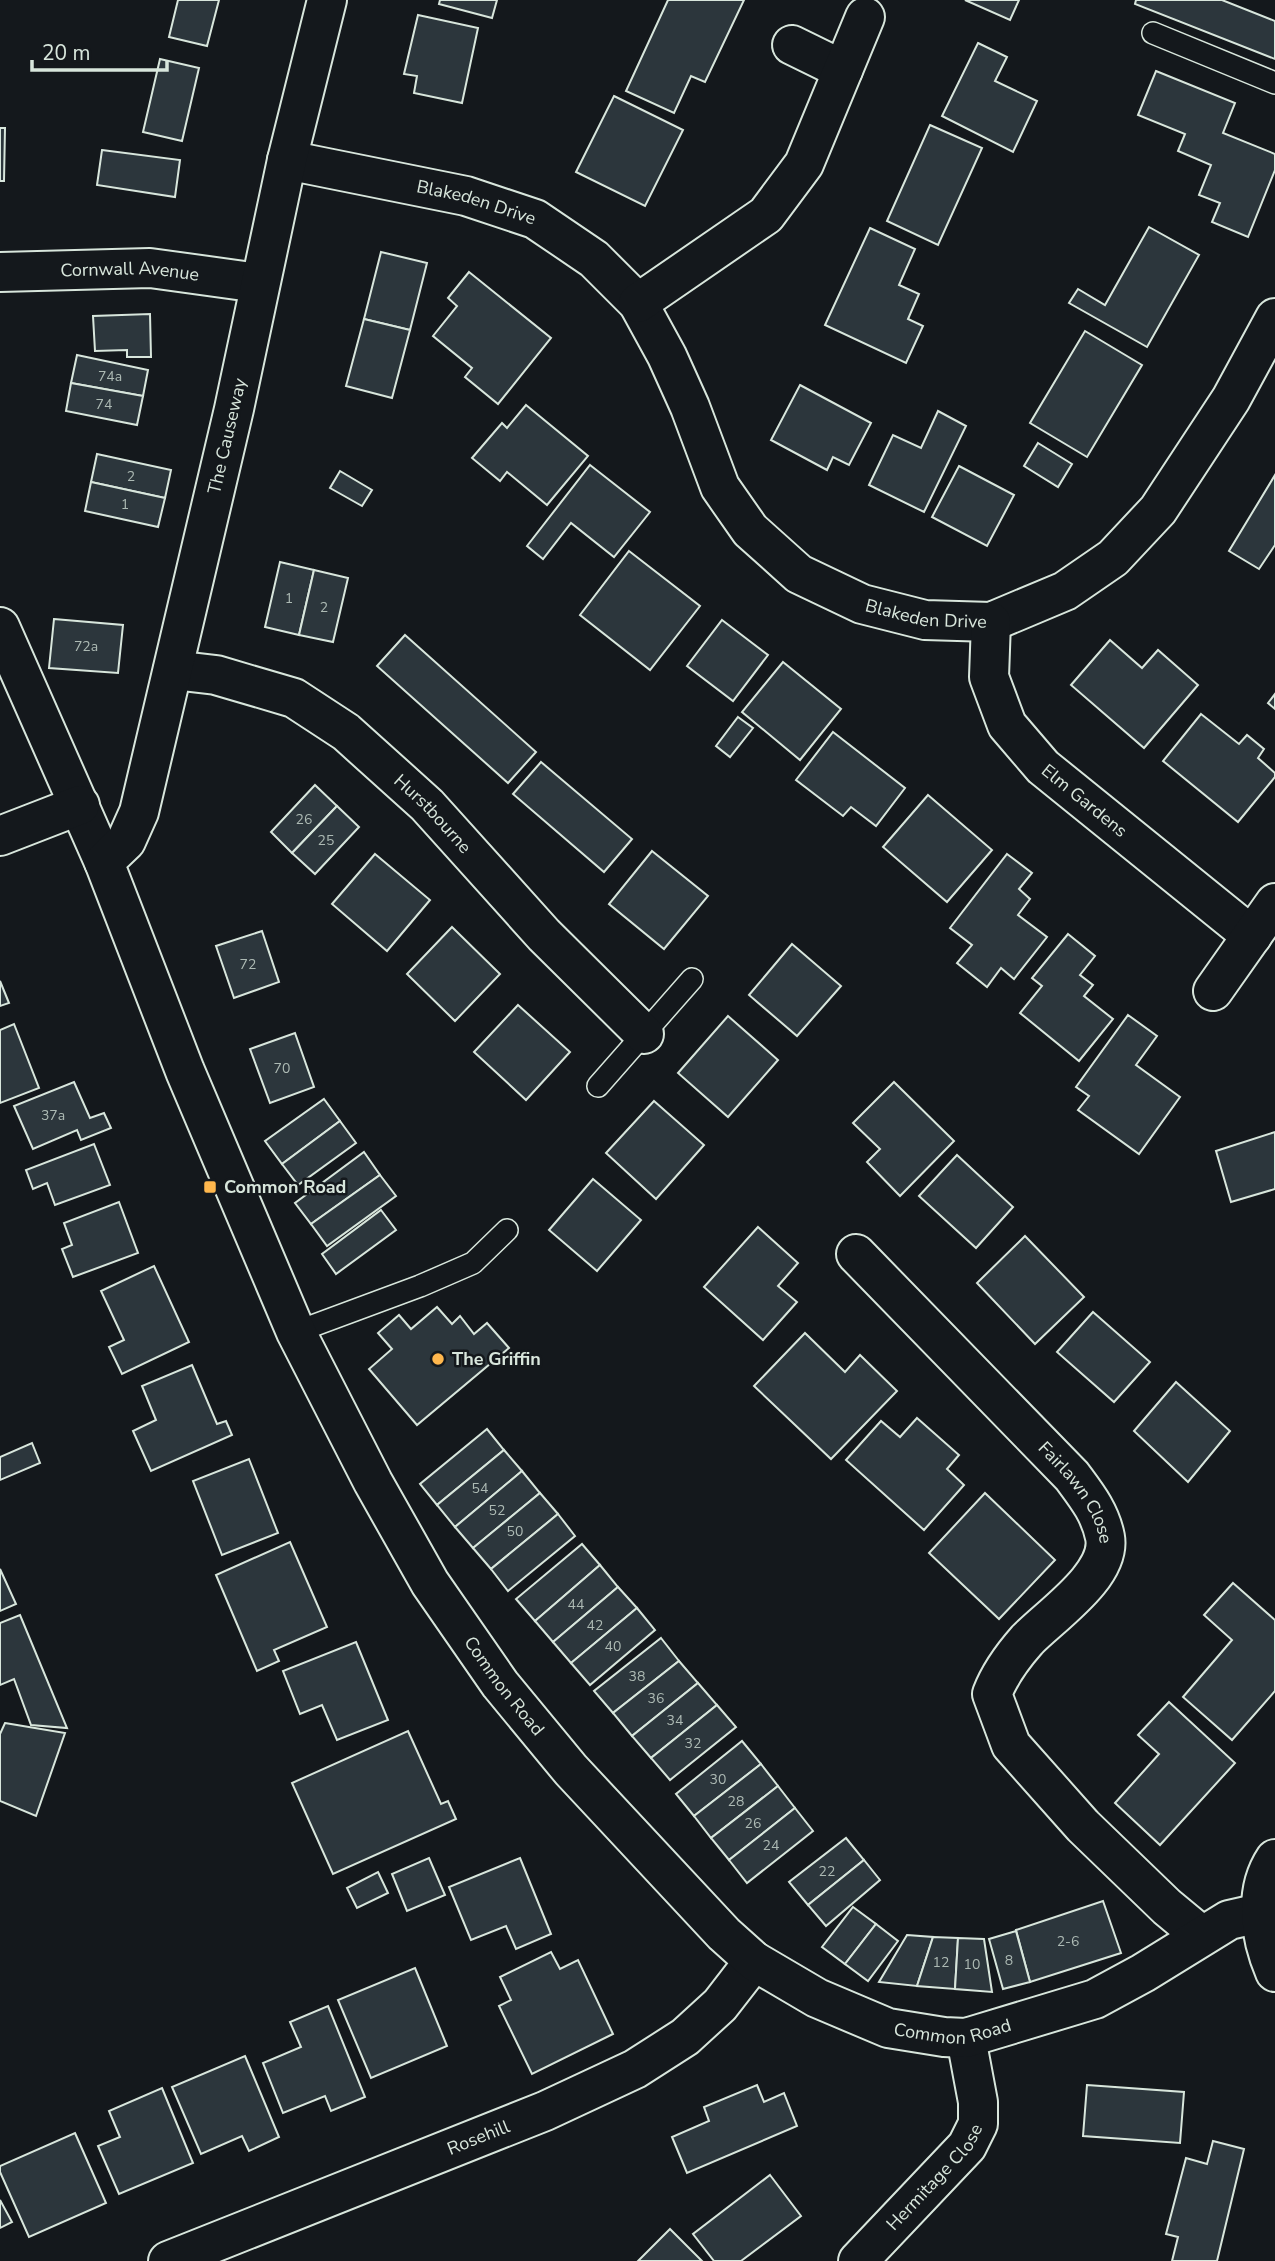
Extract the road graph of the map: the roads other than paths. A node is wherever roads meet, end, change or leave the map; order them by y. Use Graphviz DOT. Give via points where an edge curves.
graph roads {
  1 [pos="327,0"];
  2 [pos="865,17"];
  3 [pos="1153,33"];
  4 [pos="792,45"];
  5 [pos="843,70"];
  6 [pos="1275,83"];
  7 [pos="287,160"];
  8 [pos="0,272"];
  9 [pos="259,283"];
  10 [pos="638,303"];
  11 [pos="1275,318"];
  12 [pos="991,622"];
  13 [pos="0,627"];
  14 [pos="173,670"];
  15 [pos="80,805"];
  16 [pos="0,836"];
  17 [pos="104,862"];
  18 [pos="1275,903"];
  19 [pos="1252,936"];
  20 [pos="692,979"];
  21 [pos="1213,991"];
  22 [pos="644,1034"];
  23 [pos="598,1086"];
  24 [pos="507,1230"];
  25 [pos="856,1254"];
  26 [pos="296,1332"];
  27 [pos="1275,1859"];
  28 [pos="1260,1913"];
  29 [pos="1202,1936"];
  30 [pos="754,1961"];
  31 [pos="1275,1972"];
  32 [pos="966,2038"];
  33 [pos="168,2261"];
  34 [pos="858,2261"];
  1 -- 7 [label="street, The Causeway"];
  2 -- 5 [label="street"];
  3 -- 6 [label="lane"];
  4 -- 5 [label="street"];
  5 -- 10 [label="street" via="804,164 766,215"];
  7 -- 9 [label="street, The Causeway"];
  7 -- 10 [label="street, Blakeden Drive" via="466,196 535,219 594,259"];
  8 -- 9 [label="street, Cornwall Avenue" via="150,268"];
  9 -- 14 [label="street, The Causeway"];
  10 -- 12 [label="street, Blakeden Drive" via="673,369 720,487 750,530 799,574 862,604 925,620"];
  11 -- 12 [label="street, Blakeden Drive" via="1231,399 1158,510 1113,558 1065,590"];
  12 -- 19 [label="street, Elm Gardens" via="989,677 1007,725 1042,767"];
  13 -- 15 [label="street, Common Road"];
  14 -- 17 [label="street, The Causeway" via="139,812 127,841"];
  14 -- 22 [label="street, Hurstbourne" via="216,675 293,698 346,732 427,805 544,935"];
  15 -- 16 [label="street"];
  15 -- 17 [label="street, Common Road"];
  17 -- 26 [label="street, Common Road" via="185,1071"];
  18 -- 19 [label="street"];
  19 -- 21 [label="street"];
  20 -- 22 [label="lane"];
  22 -- 23 [label="lane"];
  24 -- 26 [label="lane" via="473,1263"];
  25 -- 29 [label="street, Fairlawn Close" via="1072,1476 1096,1508 1105,1539 1098,1566 1073,1600 1028,1640 1000,1674 992,1694 1011,1745 1083,1826"];
  26 -- 30 [label="street, Common Road" via="430,1583 500,1684 570,1770"];
  27 -- 28 [label="street" via="1264,1885"];
  28 -- 29 [label="street, Common Road" via="1229,1920"];
  28 -- 31 [label="street"];
  29 -- 32 [label="street, Common Road" via="1094,1999"];
  30 -- 32 [label="street, Common Road" via="817,1998 888,2028"];
  30 -- 33 [label="street, Rosehill" via="720,2005 694,2029 635,2069 545,2110"];
  32 -- 34 [label="street, Hermitage Close" via="978,2124 967,2146"];
}
